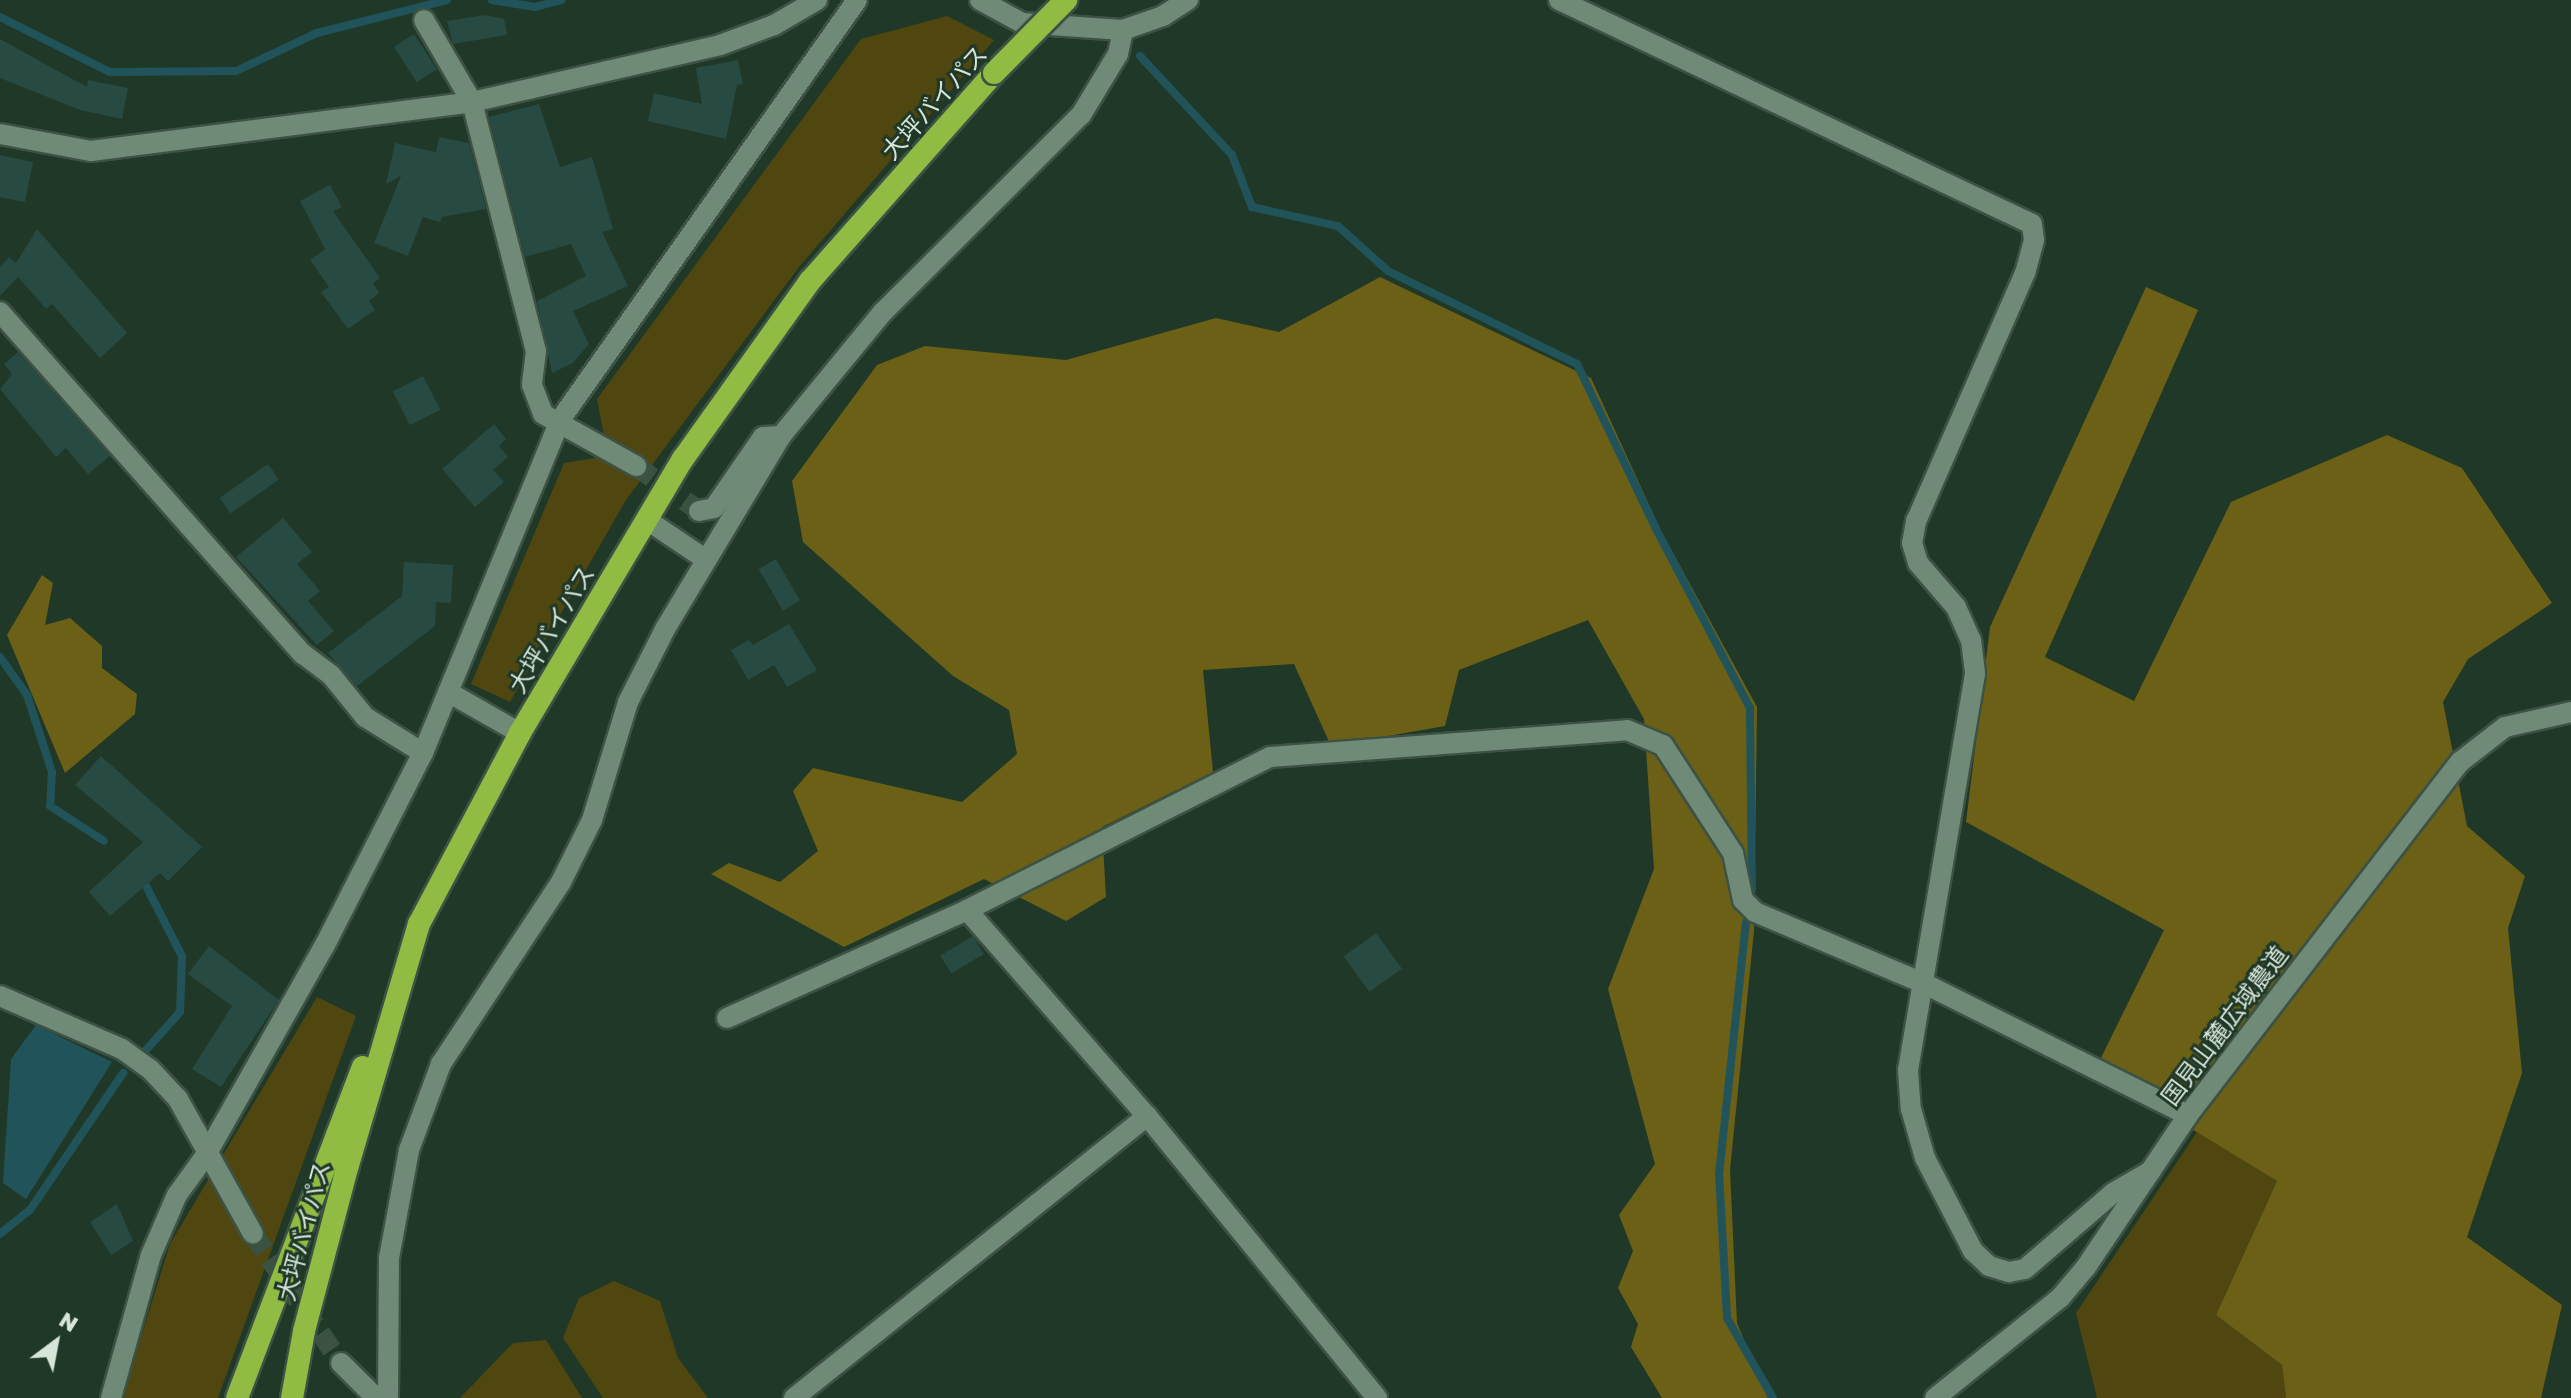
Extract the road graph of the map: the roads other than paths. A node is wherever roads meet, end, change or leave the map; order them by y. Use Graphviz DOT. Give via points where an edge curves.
graph roads {
  1 [pos="817,0"];
  2 [pos="857,0"];
  3 [pos="980,0"];
  4 [pos="1066,0"];
  5 [pos="1188,0"];
  6 [pos="1559,0"];
  7 [pos="424,20"];
  8 [pos="1123,30"];
  9 [pos="472,102"];
  10 [pos="0,134"];
  11 [pos="0,312"];
  12 [pos="560,420"];
  13 [pos="781,436"];
  14 [pos="636,466"];
  15 [pos="699,511"];
  16 [pos="647,520"];
  17 [pos="705,559"];
  18 [pos="448,692"];
  19 [pos="2571,712"];
  20 [pos="520,733"];
  21 [pos="423,753"];
  22 [pos="967,910"];
  23 [pos="419,924"];
  24 [pos="1921,982"];
  25 [pos="0,996"];
  26 [pos="727,1018"];
  27 [pos="2188,1115"];
  28 [pos="1147,1116"];
  29 [pos="206,1155"];
  30 [pos="2151,1171"];
  31 [pos="253,1234"];
  32 [pos="341,1363"];
  33 [pos="111,1398"];
  34 [pos="237,1398"];
  35 [pos="292,1398"];
  36 [pos="376,1398"];
  37 [pos="388,1398"];
  38 [pos="794,1398"];
  39 [pos="1377,1398"];
  40 [pos="1935,1398"];
  1 -- 9 [label="street" via="774,25 720,45"];
  2 -- 12 [label="street"];
  3 -- 8 [label="street" via="1022,23"];
  4 -- 16 [label="highway, 大坪バイパス, bridge" via="994,73 810,281 683,459"];
  5 -- 8 [label="street" via="1163,16"];
  6 -- 24 [label="street" via="2032,224 2025,273 1916,521 1912,543 1918,563 1956,607 1971,640 1975,674"];
  7 -- 9 [label="street"];
  8 -- 13 [label="street" via="1118,54 1081,115 883,312"];
  9 -- 10 [label="street" via="91,151"];
  9 -- 12 [label="street" via="536,351 532,385 543,414"];
  11 -- 21 [label="street" via="303,654 331,675 365,717"];
  12 -- 14 [label="street"];
  12 -- 18 [label="street"];
  13 -- 15 [label="street" via="763,437 714,508"];
  13 -- 17 [label="street"];
  16 -- 17 [label="street"];
  16 -- 20 [label="highway, 大坪バイパス"];
  17 -- 37 [label="street" via="628,702 592,820 561,882 441,1064 409,1150 389,1258"];
  18 -- 20 [label="street"];
  18 -- 21 [label="street"];
  19 -- 27 [label="street, 国見山麓広域農道" via="2505,727 2460,762"];
  20 -- 23 [label="highway, 大坪バイパス"];
  21 -- 29 [label="street" via="325,945"];
  22 -- 24 [label="street" via="1270,757 1627,730 1663,745 1733,853 1743,900 1755,912"];
  22 -- 26 [label="street"];
  22 -- 28 [label="street"];
  23 -- 34 [label="highway"];
  23 -- 35 [label="highway, 大坪バイパス" via="348,1165"];
  24 -- 27 [label="street"];
  24 -- 30 [label="street" via="1908,1070 1911,1109 1925,1158 1973,1251 1989,1266 2009,1272 2025,1269 2113,1193"];
  25 -- 29 [label="street" via="122,1049 150,1069 178,1099"];
  27 -- 30 [label="street, 国見山麓広域農道"];
  28 -- 38 [label="street"];
  28 -- 39 [label="street"];
  29 -- 31 [label="street"];
  29 -- 33 [label="street" via="177,1195 151,1255"];
  30 -- 40 [label="street, 国見山麓広域農道" via="2060,1298"];
  32 -- 36 [label="street"];
}
